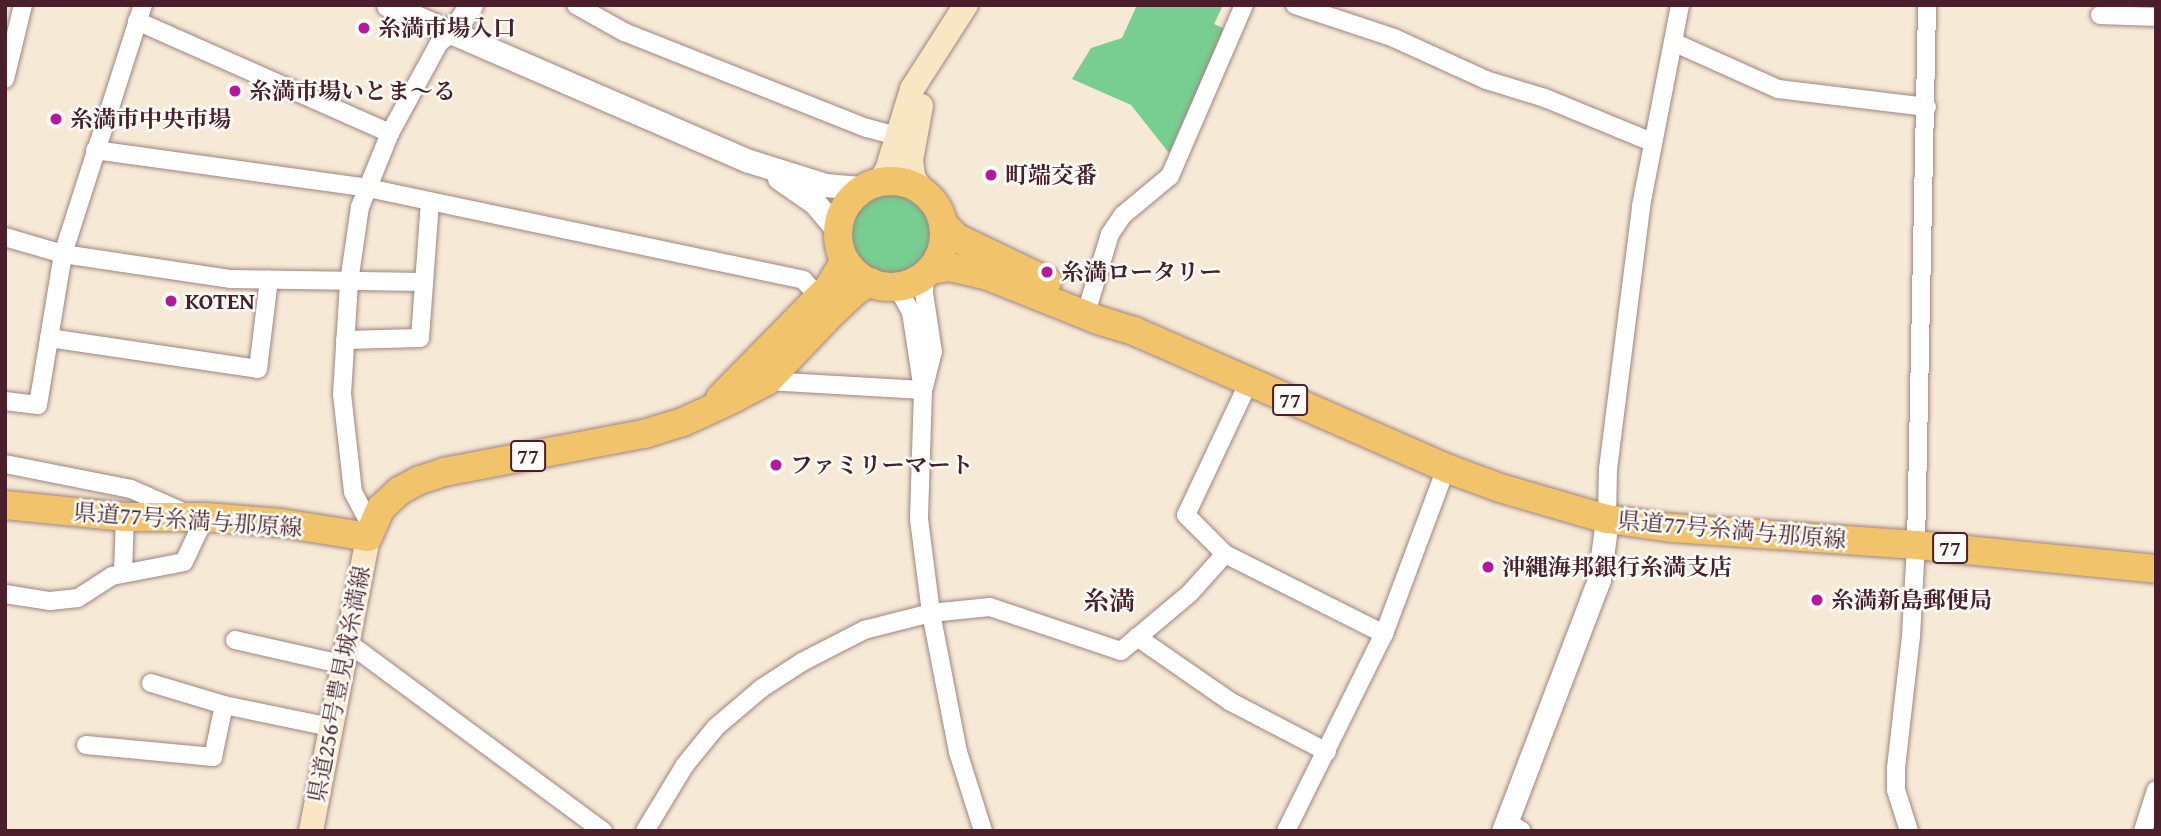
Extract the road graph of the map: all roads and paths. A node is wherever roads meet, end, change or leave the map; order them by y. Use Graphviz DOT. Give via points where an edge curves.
graph roads {
  1 [pos="23,5"];
  2 [pos="388,5"];
  3 [pos="471,5"];
  4 [pos="576,5"];
  5 [pos="966,5"];
  6 [pos="1244,5"];
  7 [pos="1295,5"];
  8 [pos="1680,5"];
  9 [pos="1927,5"];
  10 [pos="140,13"];
  11 [pos="2100,15"];
  12 [pos="2156,17"];
  13 [pos="452,33"];
  14 [pos="1674,42"];
  15 [pos="10,43"];
  16 [pos="936,55"];
  17 [pos="5,79"];
  18 [pos="1927,107"];
  19 [pos="390,133"];
  20 [pos="896,136"];
  21 [pos="1652,142"];
  22 [pos="95,150"];
  23 [pos="750,161"];
  24 [pos="871,185"];
  25 [pos="368,187"];
  26 [pos="920,190"];
  27 [pos="430,202"];
  28 [pos="943,224"];
  29 [pos="838,230"];
  30 [pos="5,237"];
  31 [pos="63,254"];
  32 [pos="845,260"];
  33 [pos="928,272"];
  34 [pos="269,280"];
  35 [pos="349,282"];
  36 [pos="425,282"];
  37 [pos="884,284"];
  38 [pos="820,297"];
  39 [pos="1089,303"];
  40 [pos="1134,331"];
  41 [pos="49,338"];
  42 [pos="345,340"];
  43 [pos="767,381"];
  44 [pos="1249,382"];
  45 [pos="923,390"];
  46 [pos="5,401"];
  47 [pos="711,408"];
  48 [pos="5,464"];
  49 [pos="1446,468"];
  50 [pos="5,505"];
  51 [pos="125,517"];
  52 [pos="200,517"];
  53 [pos="1607,519"];
  54 [pos="370,532"];
  55 [pos="1916,545"];
  56 [pos="1225,554"];
  57 [pos="2156,569"];
  58 [pos="123,573"];
  59 [pos="5,594"];
  60 [pos="931,613"];
  61 [pos="1384,634"];
  62 [pos="1137,637"];
  63 [pos="235,640"];
  64 [pos="344,652"];
  65 [pos="151,683"];
  66 [pos="225,705"];
  67 [pos="330,727"];
  68 [pos="86,745"];
  69 [pos="1327,752"];
  70 [pos="2156,790"];
  71 [pos="1511,828"];
  72 [pos="311,831"];
  73 [pos="603,831"];
  74 [pos="645,831"];
  75 [pos="983,831"];
  76 [pos="1286,831"];
  77 [pos="1909,831"];
  78 [pos="2143,831"];
  1 -- 15 [label="street"];
  2 -- 13 [label="street"];
  3 -- 13 [label="street"];
  4 -- 20 [label="street" via="636,36"];
  5 -- 16 [label="main road"];
  6 -- 39 [label="street" via="1170,176 1123,215 1110,234"];
  7 -- 21 [label="street" via="1394,38 1486,80 1545,98"];
  8 -- 14 [label="street"];
  9 -- 18 [label="street"];
  10 -- 19 [label="street"];
  10 -- 22 [label="street"];
  11 -- 12 [label="street"];
  13 -- 19 [label="street" via="439,43"];
  13 -- 23 [label="street"];
  14 -- 18 [label="street" via="1778,89"];
  14 -- 21 [label="street"];
  15 -- 17 [label="street"];
  16 -- 20 [label="main road" via="918,76"];
  16 -- 26 [label="main road" via="911,155"];
  18 -- 55 [label="street"];
  19 -- 25 [label="street"];
  20 -- 24 [label="main road" via="887,170"];
  21 -- 53 [label="street" via="1608,469"];
  22 -- 25 [label="street"];
  22 -- 31 [label="street"];
  23 -- 24 [label="street" via="825,186"];
  23 -- 29 [label="street" via="790,184 831,218"];
  24 -- 26 [label="main road" via="908,183"];
  24 -- 29 [label="main road" via="851,199"];
  25 -- 27 [label="street"];
  25 -- 35 [label="street" via="359,208"];
  26 -- 28 [label="main road, 77" via="931,199"];
  27 -- 36 [label="street"];
  27 -- 38 [label="street" via="803,280"];
  28 -- 33 [label="main road" via="940,253"];
  28 -- 39 [label="main road, 県道77号糸満与那原線 / 77" via="957,238"];
  29 -- 32 [label="main road"];
  30 -- 31 [label="street"];
  31 -- 34 [label="street" via="231,279"];
  31 -- 41 [label="street"];
  32 -- 37 [label="main road" via="857,274"];
  32 -- 38 [label="main road, 77"];
  33 -- 37 [label="main road, 77"];
  33 -- 40 [label="main road, 県道77号糸満与那原線 / 77" via="964,268"];
  33 -- 45 [label="street" via="924,293 933,352"];
  34 -- 35 [label="street"];
  34 -- 41 [label="street" via="258,369"];
  35 -- 36 [label="street"];
  35 -- 42 [label="street"];
  36 -- 42 [label="street" via="420,338"];
  37 -- 43 [label="main road, 77" via="857,290"];
  37 -- 45 [label="street" via="911,312"];
  38 -- 47 [label="main road, 77"];
  39 -- 40 [label="main road, 県道77号糸満与那原線 / 77"];
  40 -- 44 [label="main road, 県道77号糸満与那原線 / 77"];
  41 -- 46 [label="street" via="38,405"];
  42 -- 54 [label="street" via="342,394 353,492"];
  43 -- 45 [label="street"];
  43 -- 47 [label="main road, 77"];
  44 -- 49 [label="main road, 県道77号糸満与那原線 / 77"];
  44 -- 56 [label="street" via="1186,515"];
  45 -- 60 [label="street" via="919,519"];
  47 -- 54 [label="main road, 77" via="644,434 420,480 381,508"];
  48 -- 52 [label="street" via="131,489"];
  49 -- 53 [label="main road, 県道77号糸満与那原線 / 77"];
  49 -- 61 [label="street"];
  50 -- 51 [label="main road, 県道77号糸満与那原線"];
  51 -- 52 [label="main road, 県道77号糸満与那原線"];
  51 -- 58 [label="street"];
  52 -- 54 [label="main road, 県道77号糸満与那原線"];
  52 -- 58 [label="street" via="184,562"];
  53 -- 55 [label="main road, 県道77号糸満与那原線 / 77"];
  53 -- 71 [label="street" via="1599,580"];
  54 -- 64 [label="main road, 県道256号豊見城糸満線"];
  55 -- 57 [label="main road, 県道77号糸満与那原線 / 77"];
  55 -- 77 [label="street" via="1896,768 1896,790"];
  56 -- 61 [label="street"];
  56 -- 62 [label="street" via="1190,593"];
  58 -- 59 [label="street" via="78,598 50,601"];
  60 -- 62 [label="street" via="990,607 1121,651"];
  60 -- 74 [label="street" via="864,630 762,688 716,727 685,765"];
  60 -- 75 [label="street" via="958,752"];
  61 -- 69 [label="street"];
  62 -- 69 [label="street" via="1230,702"];
  63 -- 64 [label="street"];
  64 -- 67 [label="main road, 県道256号豊見城糸満線"];
  64 -- 73 [label="street"];
  65 -- 66 [label="street"];
  66 -- 67 [label="street"];
  66 -- 68 [label="street" via="213,757"];
  67 -- 72 [label="main road, 県道256号豊見城糸満線"];
  69 -- 76 [label="street"];
  70 -- 78 [label="street"];
}
